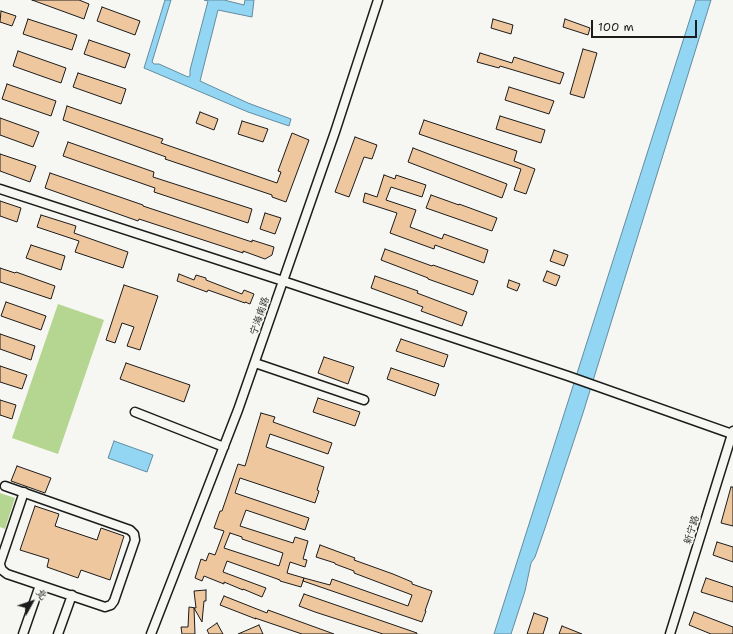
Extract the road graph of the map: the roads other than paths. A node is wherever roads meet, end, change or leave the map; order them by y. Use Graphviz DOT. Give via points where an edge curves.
graph roads {
  1 [pos="378,0"];
  2 [pos="0,189"];
  3 [pos="283,281"];
  4 [pos="255,363"];
  5 [pos="364,400"];
  6 [pos="135,412"];
  7 [pos="733,433"];
  8 [pos="224,447"];
  9 [pos="5,486"];
  10 [pos="24,492"];
  11 [pos="0,564"];
  12 [pos="40,585"];
  13 [pos="72,596"];
  14 [pos="23,634"];
  15 [pos="58,634"];
  16 [pos="151,634"];
  17 [pos="670,634"];
  1 -- 3 [label="street, 宁海南路"];
  2 -- 3 [label="street"];
  3 -- 4 [label="street, 宁海南路"];
  3 -- 7 [label="street"];
  4 -- 5 [label="street"];
  4 -- 8 [label="street, 宁海南路"];
  6 -- 8 [label="street"];
  7 -- 17 [label="street, 新宁路"];
  8 -- 16 [label="street, 宁海南路"];
  9 -- 10 [label="street"];
  10 -- 11 [label="street"];
  10 -- 13 [label="street" via="130,530 134,534 135,540 111,605 105,607"];
  11 -- 12 [label="street" via="6,574"];
  12 -- 13 [label="street"];
  12 -- 14 [label="street"];
  13 -- 15 [label="street"];
}
